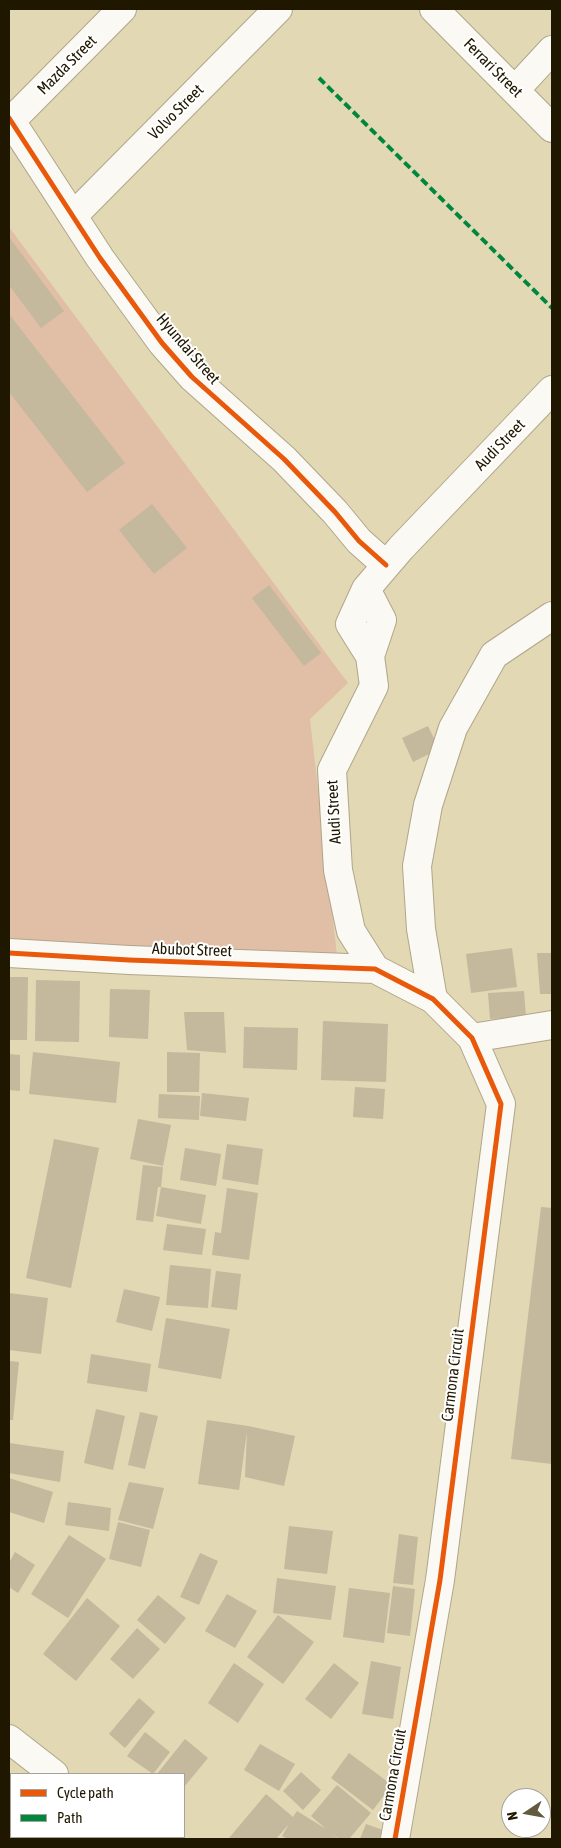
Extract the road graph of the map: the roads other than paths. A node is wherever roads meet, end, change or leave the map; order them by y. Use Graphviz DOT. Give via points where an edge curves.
graph roads {
  1 [pos="122,9"];
  2 [pos="278,9"];
  3 [pos="436,10"];
  4 [pos="552,50"];
  5 [pos="514,90"];
  6 [pos="10,120"];
  7 [pos="552,128"];
  8 [pos="74,215"];
  9 [pos="552,390"];
  10 [pos="386,565"];
  11 [pos="552,616"];
  12 [pos="9,953"];
  13 [pos="375,969"];
  14 [pos="433,999"];
  15 [pos="552,1025"];
  16 [pos="472,1038"];
  17 [pos="9,1739"];
  18 [pos="53,1773"];
  19 [pos="395,1839"];
  1 -- 6 [label="main road, Mazda Street"];
  2 -- 8 [label="main road, Volvo Street"];
  3 -- 5 [label="main road, Ferrari Street"];
  4 -- 5 [label="main road"];
  5 -- 7 [label="main road, Ferrari Street"];
  6 -- 8 [label="main road, Hyundai Street"];
  8 -- 10 [label="main road, Hyundai Street" via="100,258 162,343 192,377 284,460 359,541"];
  9 -- 10 [label="main road, Audi Street"];
  10 -- 13 [label="main road, Audi Street" via="366,589 350,624 370,656 374,686 332,770 338,870 351,931"];
  11 -- 14 [label="main road" via="494,655 453,728 428,805 417,866 421,929"];
  12 -- 13 [label="main road, Abubot Street"];
  13 -- 14 [label="main road, Carmona Circuit"];
  14 -- 16 [label="main road, Carmona Circuit"];
  15 -- 16 [label="main road"];
  16 -- 19 [label="main road, Carmona Circuit" via="501,1104 440,1580"];
  17 -- 18 [label="main road"];
}
